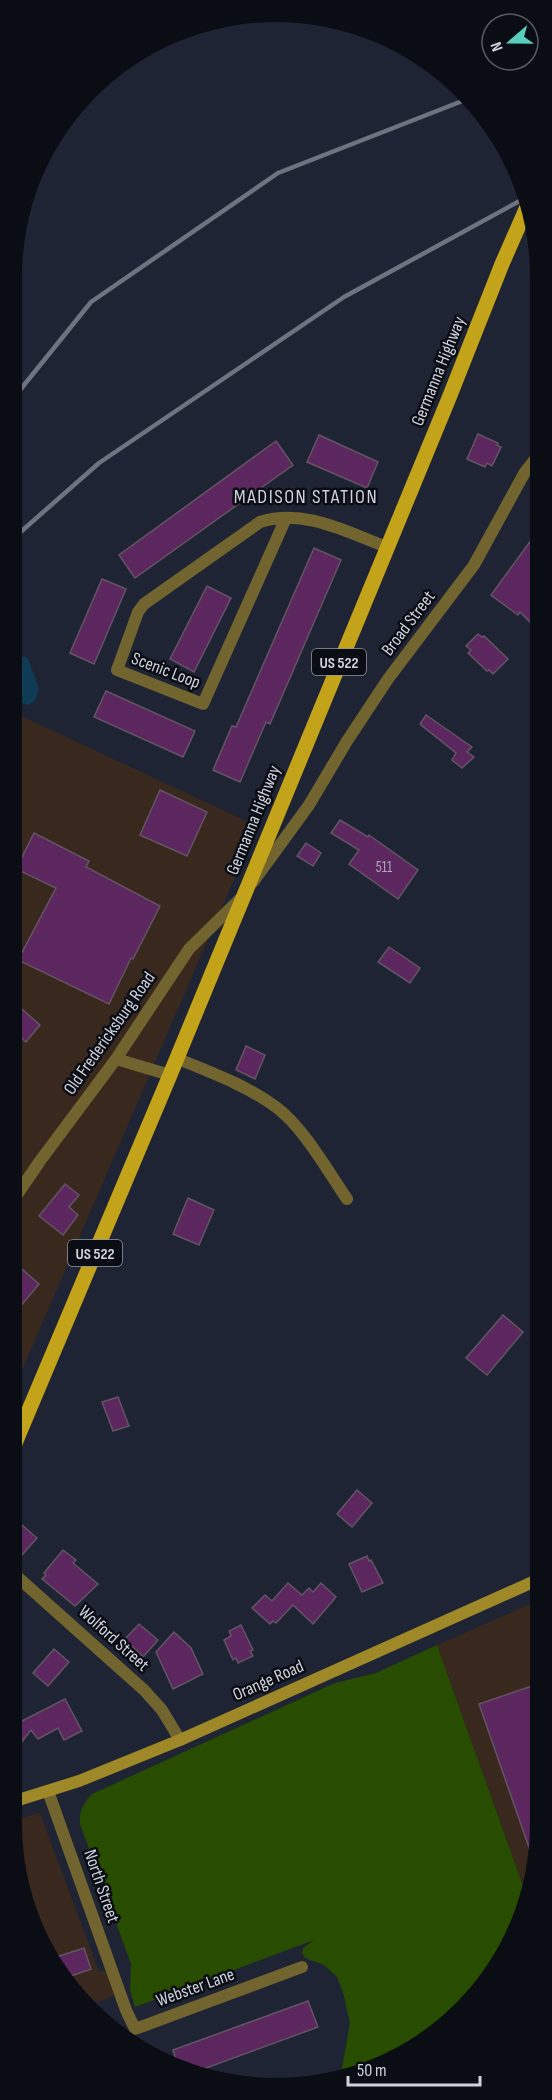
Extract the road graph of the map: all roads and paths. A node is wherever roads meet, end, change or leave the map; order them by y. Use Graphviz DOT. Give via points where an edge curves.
graph roads {
  1 [pos="523,217"];
  2 [pos="530,466"];
  3 [pos="285,518"];
  4 [pos="387,547"];
  5 [pos="243,896"];
  6 [pos="176,1058"];
  7 [pos="116,1059"];
  8 [pos="170,1075"];
  9 [pos="22,1187"];
  10 [pos="347,1198"];
  11 [pos="22,1427"];
  12 [pos="22,1581"];
  13 [pos="530,1584"];
  14 [pos="180,1740"];
  15 [pos="48,1791"];
  16 [pos="22,1799"];
  17 [pos="302,1967"];
  18 [pos="120,1994"];
  1 -- 4 [label="main road, Germanna Highway / US 522"];
  2 -- 5 [label="street, Broad Street" via="474,565 388,679 309,805"];
  3 -- 3 [label="street, Scenic Loop" via="255,525 144,604 117,670 203,704"];
  3 -- 4 [label="street, Scenic Loop" via="309,519"];
  4 -- 5 [label="main road, Germanna Highway / US 522"];
  5 -- 6 [label="main road, Germanna Highway / US 522"];
  5 -- 7 [label="street, Old Fredericksburg Road" via="189,949"];
  6 -- 8 [label="main road, Germanna Highway / US 522"];
  6 -- 10 [label="street" via="232,1081 277,1108 307,1140"];
  7 -- 8 [label="street"];
  7 -- 9 [label="street, Old Fredericksburg Road"];
  8 -- 11 [label="main road, Germanna Highway / US 522"];
  12 -- 14 [label="street, Wolford Street" via="144,1690"];
  13 -- 14 [label="main road, Orange Road"];
  14 -- 15 [label="main road, Orange Road"];
  15 -- 16 [label="main road, Orange Road"];
  15 -- 18 [label="street, North Street"];
  17 -- 18 [label="street, Webster Lane" via="135,2028"];
}
